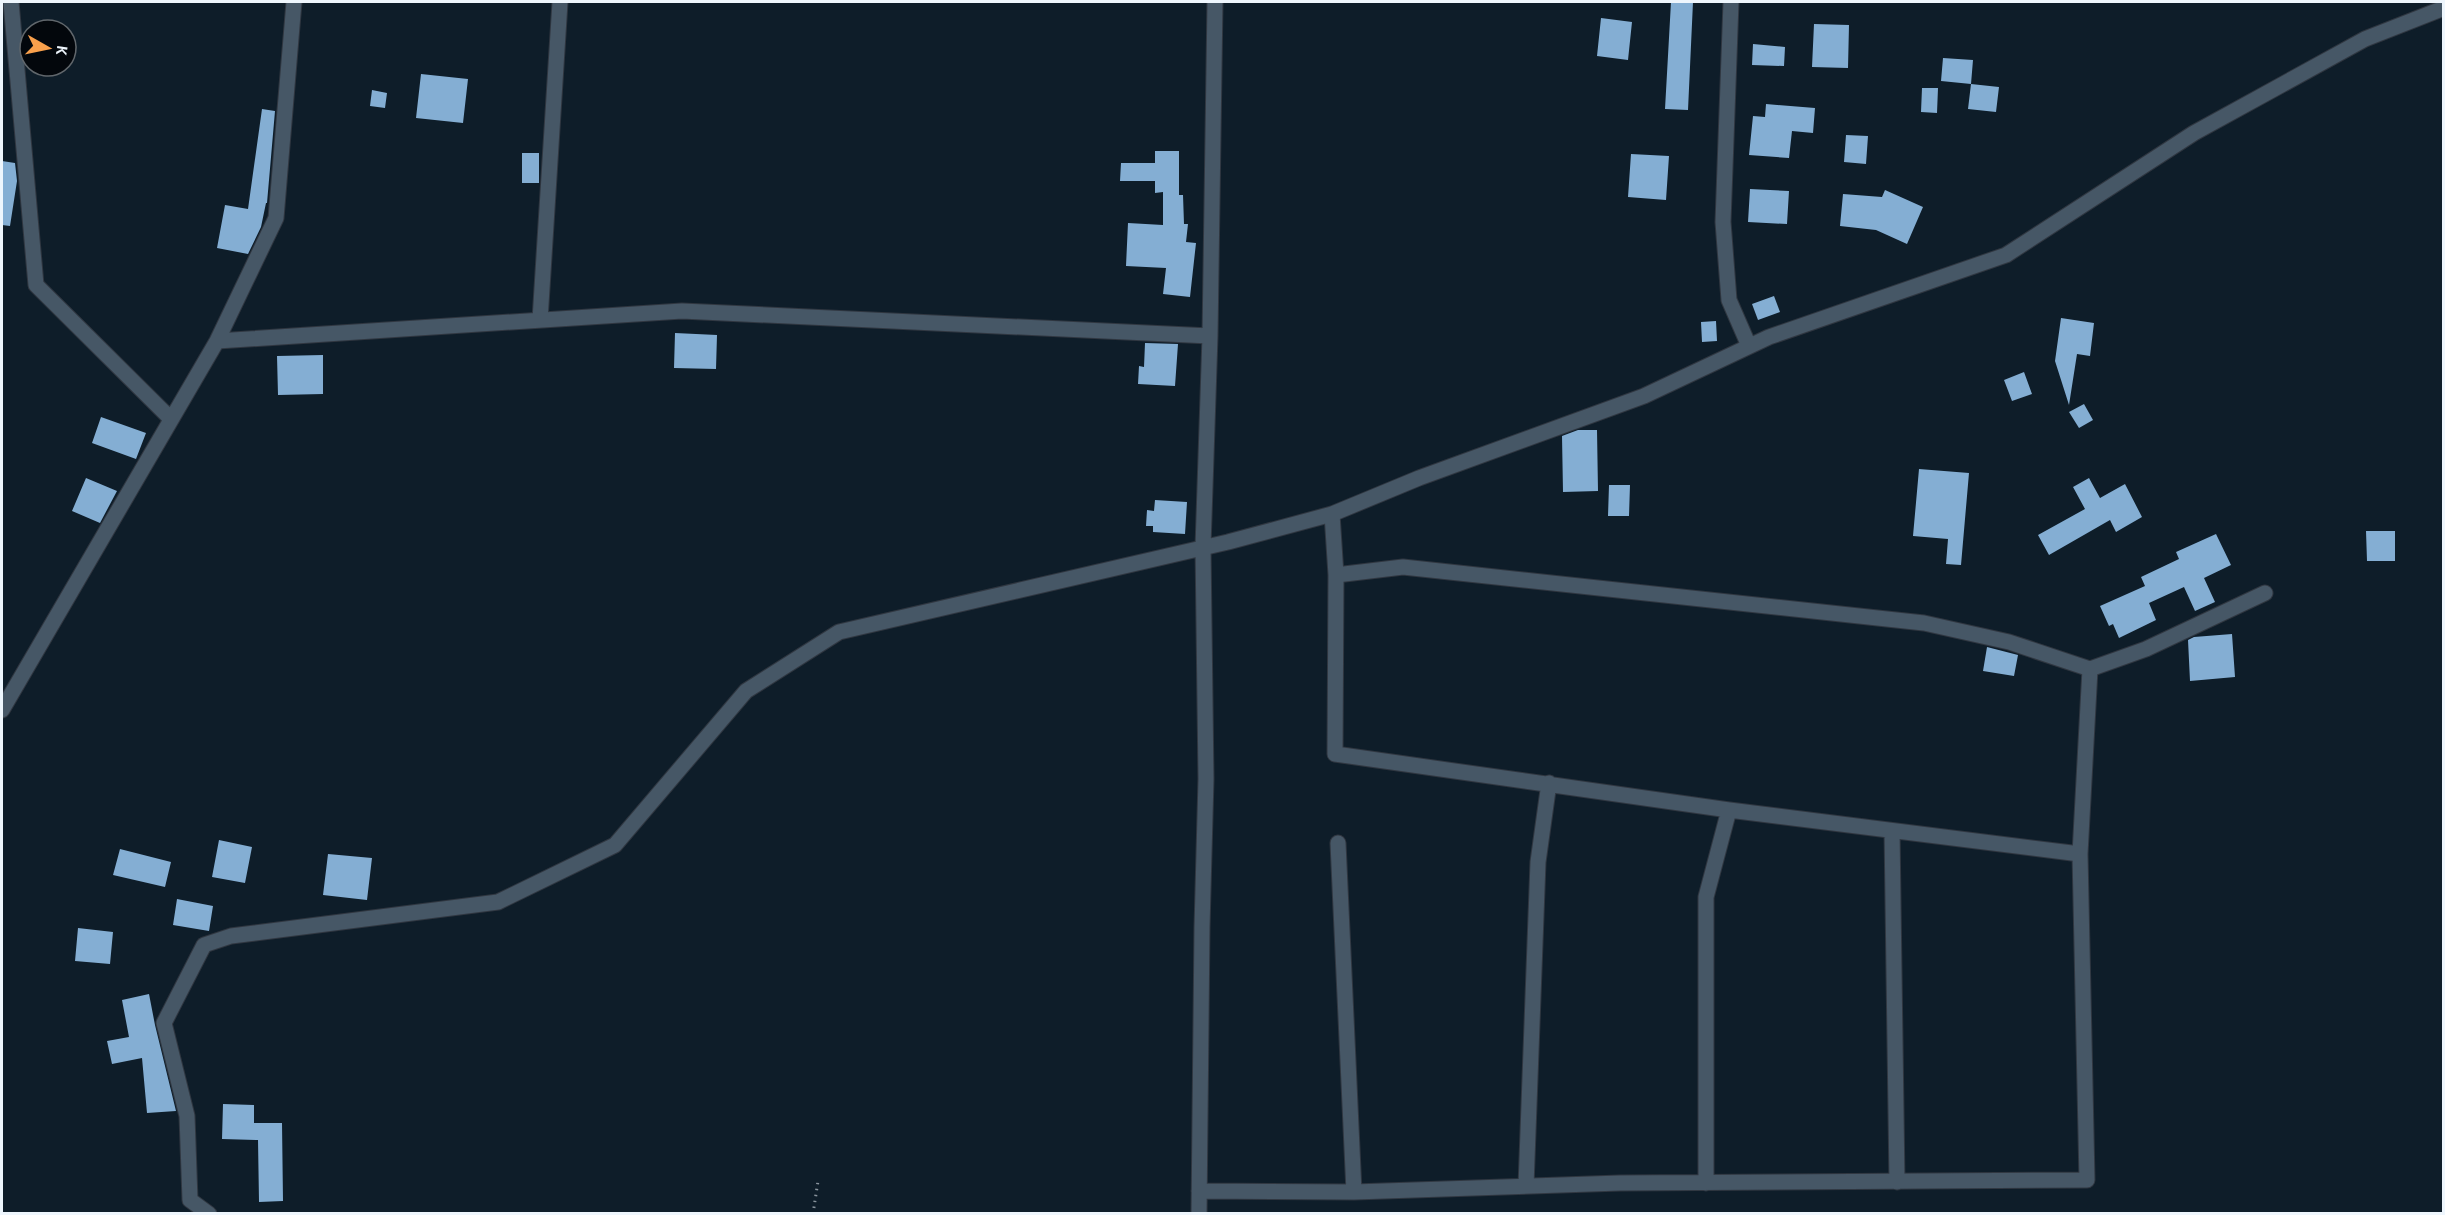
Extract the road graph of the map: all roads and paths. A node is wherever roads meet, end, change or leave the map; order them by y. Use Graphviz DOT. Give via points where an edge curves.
graph roads {
  1 [pos="11,2"];
  2 [pos="294,2"];
  3 [pos="560,2"];
  4 [pos="1215,2"];
  5 [pos="1731,2"];
  6 [pos="2444,8"];
  7 [pos="540,320"];
  8 [pos="1210,336"];
  9 [pos="217,340"];
  10 [pos="1749,346"];
  11 [pos="171,419"];
  12 [pos="1332,514"];
  13 [pos="1206,546"];
  14 [pos="1336,575"];
  15 [pos="2265,593"];
  16 [pos="2090,669"];
  17 [pos="2,710"];
  18 [pos="1549,783"];
  19 [pos="1729,810"];
  20 [pos="1892,831"];
  21 [pos="1338,843"];
  22 [pos="2080,854"];
  23 [pos="818,1181"];
  24 [pos="1897,1182"];
  25 [pos="1706,1183"];
  26 [pos="1526,1186"];
  27 [pos="1208,1191"];
  28 [pos="1354,1192"];
  29 [pos="209,1214"];
  30 [pos="813,1214"];
  31 [pos="1199,1214"];
  1 -- 11 [label="street" via="36,285"];
  2 -- 9 [label="street" via="276,218"];
  3 -- 7 [label="street"];
  4 -- 8 [label="street"];
  5 -- 10 [label="street" via="1723,222 1729,300"];
  6 -- 10 [label="street" via="2365,39 2194,133 2006,255"];
  7 -- 8 [label="street" via="682,311"];
  7 -- 9 [label="street"];
  8 -- 13 [label="street"];
  9 -- 11 [label="street"];
  10 -- 12 [label="street" via="1644,396"];
  11 -- 17 [label="street"];
  12 -- 13 [label="street"];
  12 -- 14 [label="street"];
  13 -- 27 [label="street"];
  13 -- 29 [label="street" via="839,632 746,691 615,845 498,902 231,936 204,945 164,1023 187,1116 190,1200"];
  14 -- 16 [label="street" via="1403,567 1924,623 2009,642"];
  14 -- 18 [label="street" via="1335,754"];
  15 -- 16 [label="street" via="2146,649"];
  16 -- 22 [label="street"];
  18 -- 19 [label="street"];
  18 -- 26 [label="street" via="1538,862"];
  19 -- 20 [label="street"];
  19 -- 25 [label="street" via="1706,897"];
  20 -- 22 [label="street"];
  20 -- 24 [label="street"];
  21 -- 28 [label="street"];
  22 -- 24 [label="street" via="2087,1180"];
  23 -- 30 [label="path"];
  24 -- 25 [label="street"];
  25 -- 26 [label="street"];
  26 -- 28 [label="street"];
  27 -- 28 [label="street"];
  27 -- 31 [label="street"];
}
